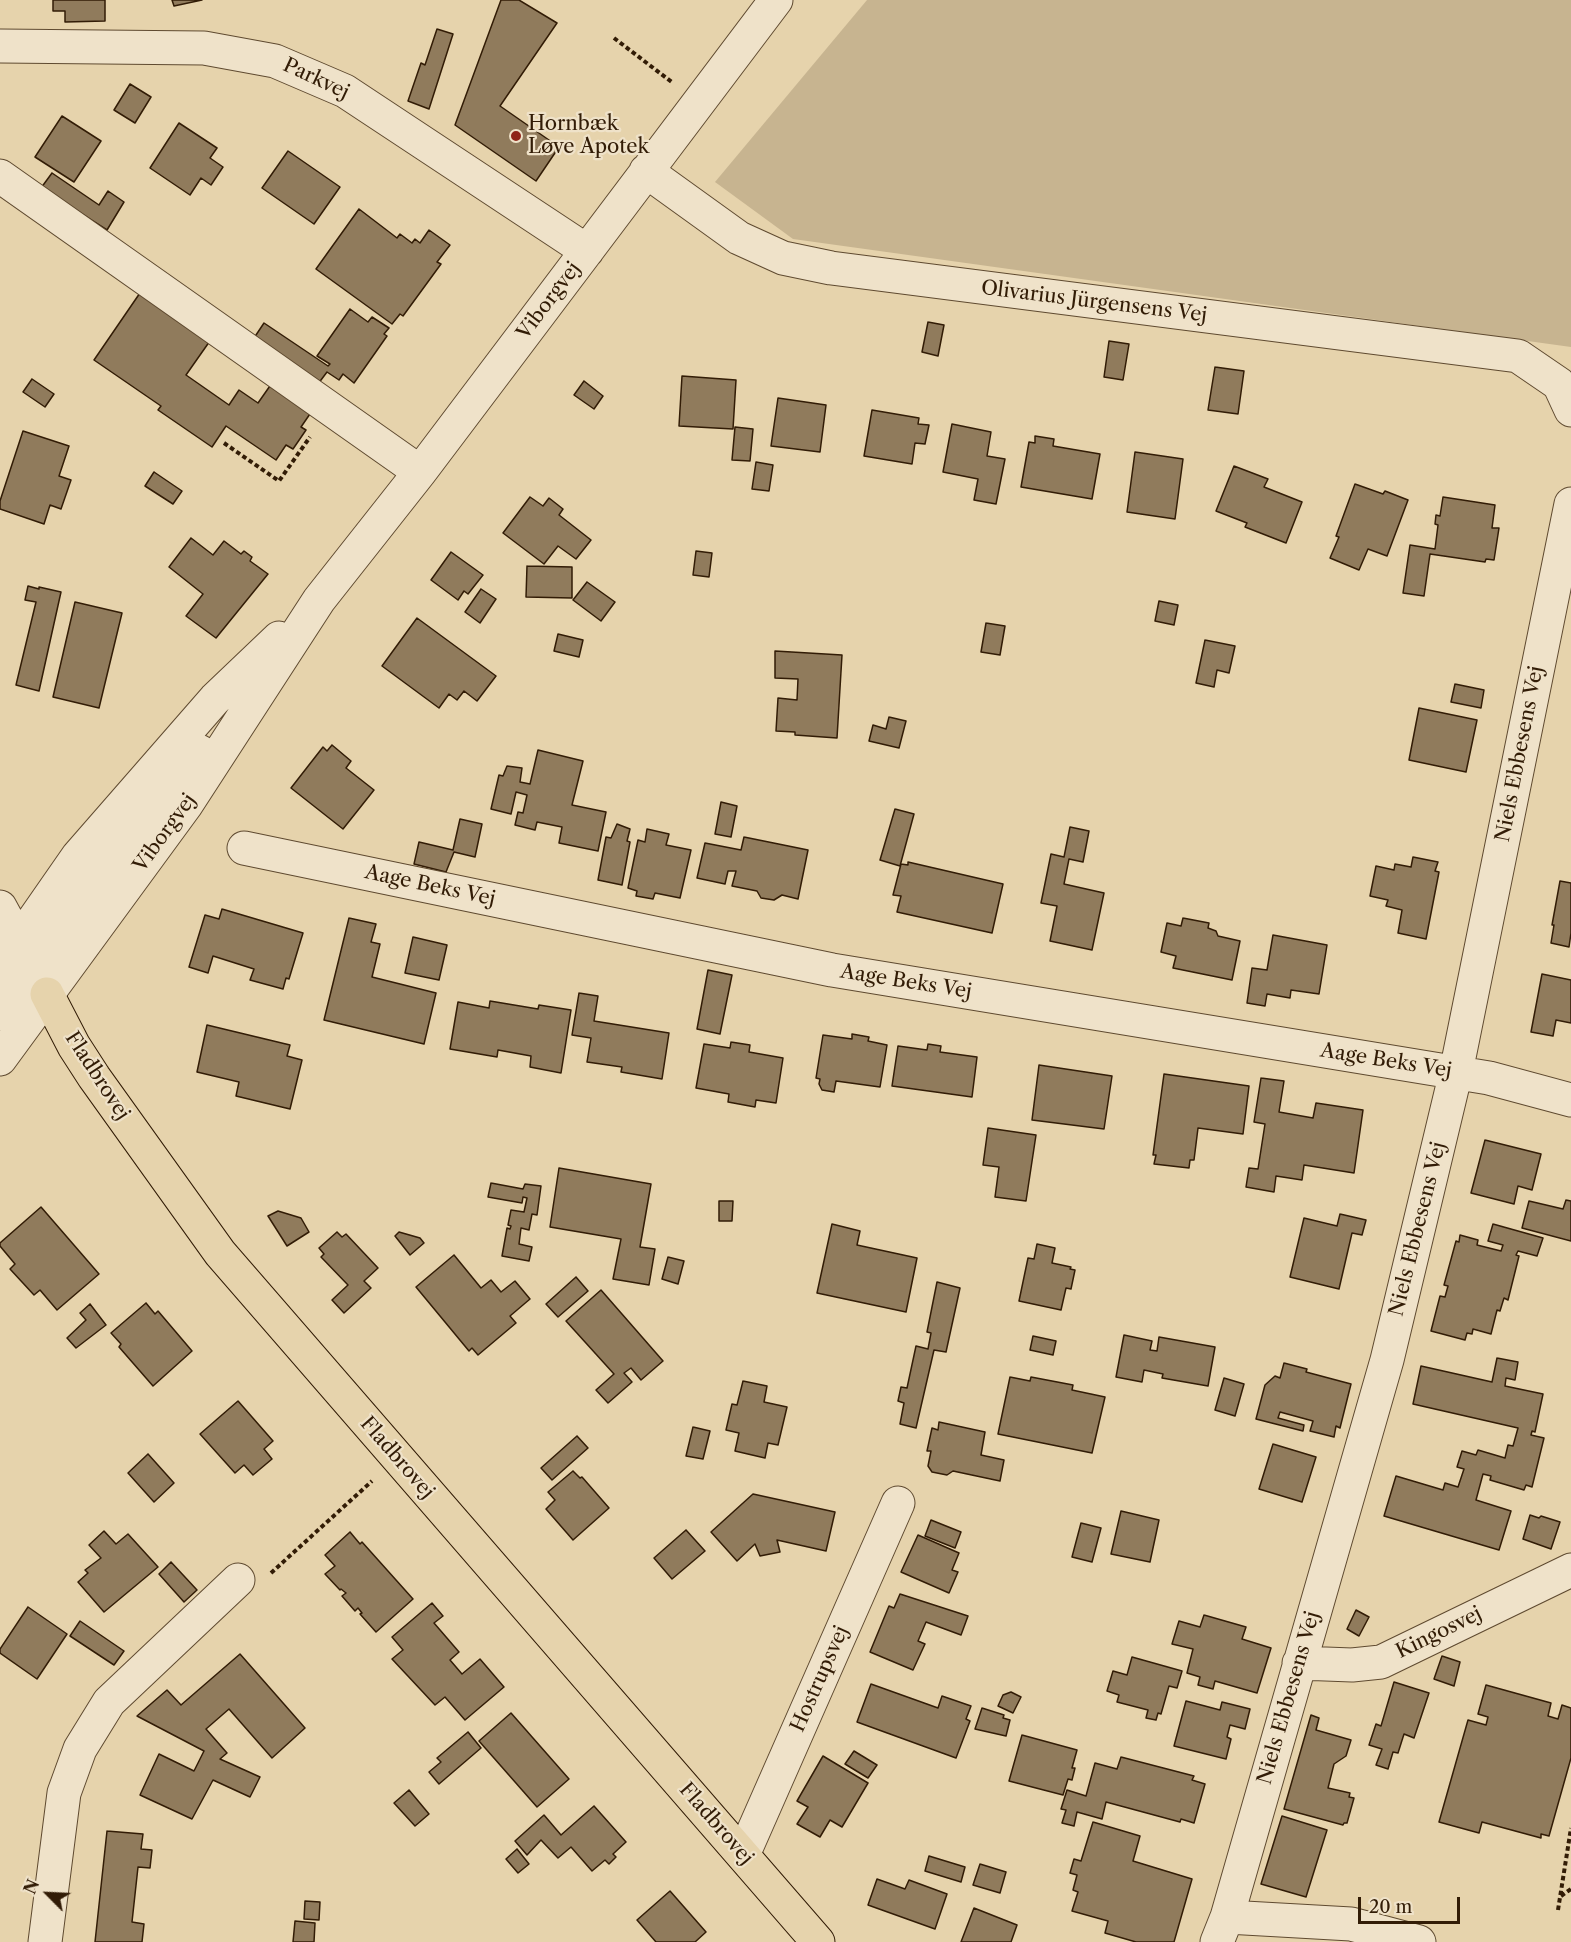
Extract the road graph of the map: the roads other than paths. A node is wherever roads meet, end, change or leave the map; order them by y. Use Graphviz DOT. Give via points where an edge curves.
graph roads {
  1 [pos="776,0"];
  2 [pos="0,46"];
  3 [pos="646,171"];
  4 [pos="0,176"];
  5 [pos="586,251"];
  6 [pos="1565,397"];
  7 [pos="420,472"];
  8 [pos="1571,504"];
  9 [pos="319,600"];
  10 [pos="244,848"];
  11 [pos="0,907"];
  12 [pos="19,942"];
  13 [pos="0,968"];
  14 [pos="47,994"];
  15 [pos="0,1014"];
  16 [pos="0,1059"];
  17 [pos="1456,1072"];
  18 [pos="1571,1100"];
  19 [pos="898,1503"];
  20 [pos="1571,1570"];
  21 [pos="238,1580"];
  22 [pos="1299,1663"];
  23 [pos="743,1855"];
  24 [pos="1222,1930"];
  25 [pos="45,1942"];
  26 [pos="818,1942"];
  27 [pos="1419,1942"];
  1 -- 3 [label="street, Viborgvej"];
  2 -- 5 [label="street, Parkvej" via="204,48 275,61 345,91"];
  3 -- 5 [label="street, Viborgvej"];
  3 -- 6 [label="street, Olivarius Jürgensens Vej" via="740,238 783,258 831,268 1518,356"];
  4 -- 7 [label="street"];
  5 -- 7 [label="street, Viborgvej"];
  7 -- 9 [label="street, Viborgvej"];
  8 -- 17 [label="street, Niels Ebbesens Vej"];
  9 -- 12 [label="street, Viborgvej" via="215,699 157,764 78,856"];
  9 -- 14 [label="street, Viborgvej" via="186,805"];
  10 -- 17 [label="street, Aage Beks Vej" via="832,970"];
  11 -- 12 [label="street, Fladbrovej"];
  12 -- 13 [label="street, Viborgvej"];
  12 -- 14 [label="street, Fladbrovej"];
  12 -- 15 [label="street" via="18,974 12,995"];
  14 -- 16 [label="street, Viborgvej"];
  14 -- 23 [label="main road, Fladbrovej" via="94,1077 220,1252"];
  17 -- 18 [label="street, Aage Beks Vej"];
  17 -- 22 [label="street, Niels Ebbesens Vej" via="1387,1360"];
  19 -- 23 [label="street, Hostrupsvej"];
  20 -- 22 [label="street, Kingosvej" via="1381,1662"];
  21 -- 25 [label="street" via="109,1702 80,1749 64,1793"];
  22 -- 24 [label="street, Niels Ebbesens Vej"];
  23 -- 26 [label="main road, Fladbrovej"];
  24 -- 27 [label="street" via="1351,1924"];
}
